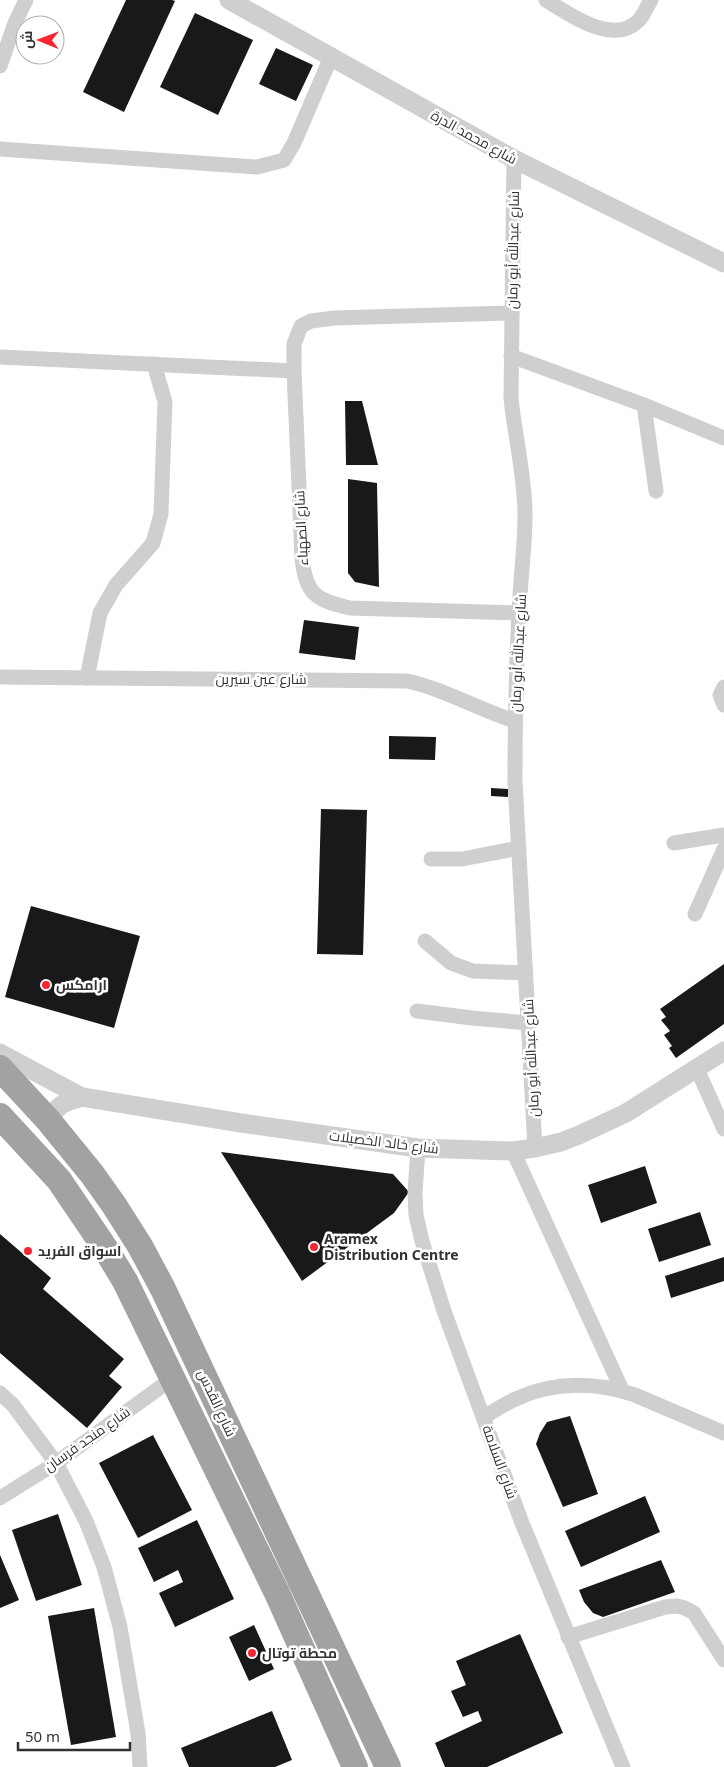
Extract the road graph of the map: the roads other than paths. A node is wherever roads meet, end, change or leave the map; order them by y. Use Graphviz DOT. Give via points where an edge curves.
graph roads {
  1 [pos="26,0"];
  2 [pos="229,0"];
  3 [pos="546,0"];
  4 [pos="651,0"];
  5 [pos="331,57"];
  6 [pos="0,66"];
  7 [pos="0,149"];
  8 [pos="514,159"];
  9 [pos="724,264"];
  10 [pos="512,313"];
  11 [pos="511,356"];
  12 [pos="0,357"];
  13 [pos="154,364"];
  14 [pos="294,371"];
  15 [pos="644,405"];
  16 [pos="724,438"];
  17 [pos="656,491"];
  18 [pos="519,613"];
  19 [pos="0,677"];
  20 [pos="87,678"];
  21 [pos="724,687"];
  22 [pos="724,705"];
  23 [pos="515,721"];
  24 [pos="724,835"];
  25 [pos="674,843"];
  26 [pos="519,848"];
  27 [pos="724,849"];
  28 [pos="431,859"];
  29 [pos="695,914"];
  30 [pos="425,941"];
  31 [pos="526,973"];
  32 [pos="417,1011"];
  33 [pos="529,1022"];
  34 [pos="724,1051"];
  35 [pos="0,1053"];
  36 [pos="0,1068"];
  37 [pos="697,1069"];
  38 [pos="82,1097"];
  39 [pos="0,1116"];
  40 [pos="48,1120"];
  41 [pos="724,1129"];
  42 [pos="418,1148"];
  43 [pos="535,1148"];
  44 [pos="513,1151"];
  45 [pos="173,1378"];
  46 [pos="622,1390"];
  47 [pos="0,1393"];
  48 [pos="484,1416"];
  49 [pos="724,1433"];
  50 [pos="56,1463"];
  51 [pos="0,1498"];
  52 [pos="568,1637"];
  53 [pos="724,1660"];
  54 [pos="140,1767"];
  55 [pos="355,1767"];
  56 [pos="388,1767"];
  57 [pos="623,1767"];
  1 -- 6 [label="street"];
  2 -- 5 [label="street, شارع محمد الدرة"];
  3 -- 4 [label="street" via="590,25 606,30 624,29 638,21"];
  5 -- 7 [label="street" via="284,160 257,166"];
  5 -- 8 [label="street, شارع محمد الدرة"];
  8 -- 9 [label="street, شارع محمد الدرة"];
  8 -- 10 [label="street, شارع عبدالله أبو رمان"];
  10 -- 11 [label="street, شارع عبدالله أبو رمان"];
  10 -- 14 [label="street, شارع الصهباء" via="311,321 301,326 294,344"];
  11 -- 15 [label="street"];
  11 -- 18 [label="street, شارع عبدالله أبو رمان" via="511,398 525,514"];
  12 -- 13 [label="street"];
  13 -- 14 [label="street"];
  13 -- 20 [label="street" via="165,402 161,514 153,543 116,585 100,613"];
  14 -- 18 [label="street, شارع الصهباء" via="304,577 312,593 328,603 350,608"];
  15 -- 16 [label="street"];
  15 -- 17 [label="street"];
  18 -- 23 [label="street, شارع عبدالله أبو رمان"];
  19 -- 20 [label="street, شارع عين سيرين"];
  20 -- 23 [label="street, شارع عين سيرين" via="407,681 427,685"];
  21 -- 22 [label="street" via="720,695"];
  23 -- 26 [label="street, شارع عبدالله أبو رمان"];
  24 -- 25 [label="street"];
  26 -- 28 [label="street" via="462,859"];
  26 -- 31 [label="street, شارع عبدالله أبو رمان"];
  27 -- 29 [label="street"];
  30 -- 31 [label="street" via="451,963 474,971"];
  31 -- 33 [label="street, شارع عبدالله أبو رمان"];
  32 -- 33 [label="street"];
  33 -- 43 [label="street, شارع عبدالله أبو رمان"];
  34 -- 37 [label="street, شارع خالد الخصيلات"];
  35 -- 38 [label="street, شارع خالد الخصيلات"];
  36 -- 40 [label="highway, شارع القدس"];
  37 -- 41 [label="street"];
  37 -- 43 [label="street, شارع خالد الخصيلات" via="626,1113 561,1142"];
  38 -- 40 [label="street" via="57,1107"];
  38 -- 42 [label="street, شارع خالد الخصيلات"];
  39 -- 45 [label="highway, شارع القدس" via="59,1180 106,1248"];
  40 -- 56 [label="highway, شارع القدس" via="114,1205 163,1289"];
  42 -- 44 [label="street, شارع خالد الخصيلات"];
  42 -- 48 [label="street, شارع السلامة" via="414,1193 422,1241 444,1311"];
  43 -- 44 [label="street, شارع خالد الخصيلات"];
  44 -- 46 [label="street"];
  45 -- 50 [label="street, شارع منجد فرسان"];
  45 -- 55 [label="highway, شارع القدس" via="277,1593"];
  46 -- 48 [label="street" via="585,1385 556,1386 516,1398"];
  46 -- 49 [label="street"];
  47 -- 50 [label="street"];
  48 -- 52 [label="street, شارع السلامة"];
  50 -- 51 [label="street, شارع منجد فرسان"];
  50 -- 54 [label="street" via="86,1521 104,1567 120,1627 138,1733"];
  52 -- 53 [label="street" via="664,1607 677,1606 694,1613"];
  52 -- 57 [label="street, شارع السلامة"];
}
